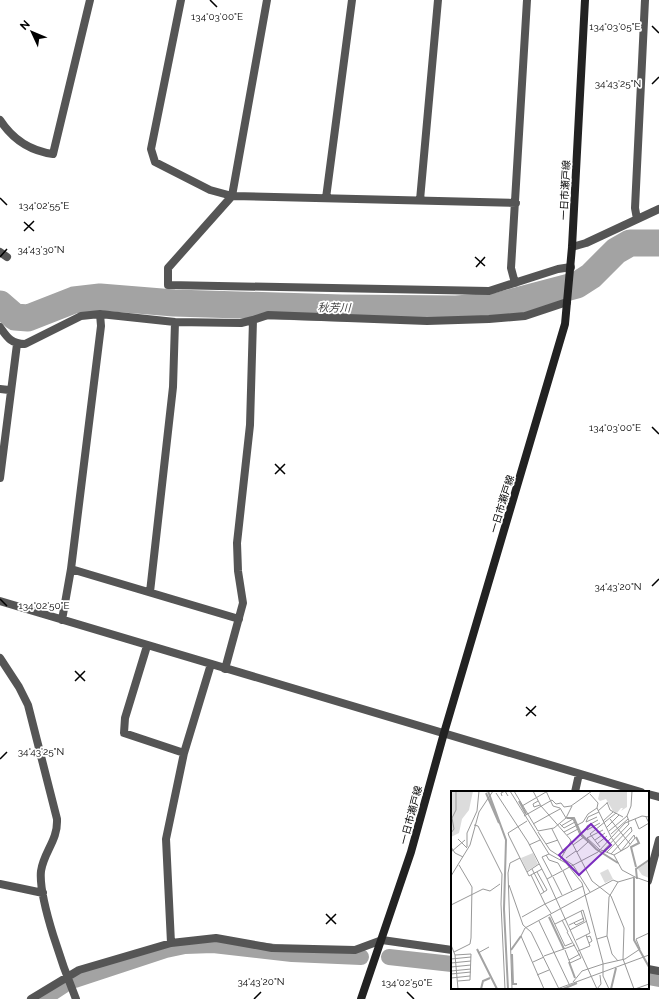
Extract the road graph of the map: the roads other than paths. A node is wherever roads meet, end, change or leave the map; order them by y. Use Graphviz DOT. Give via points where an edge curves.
graph roads {
  1 [pos="90,0"];
  2 [pos="181,0"];
  3 [pos="267,0"];
  4 [pos="352,0"];
  5 [pos="438,0"];
  6 [pos="528,0"];
  7 [pos="585,0"];
  8 [pos="645,0"];
  9 [pos="0,120"];
  10 [pos="232,196"];
  11 [pos="326,198"];
  12 [pos="420,200"];
  13 [pos="516,203"];
  14 [pos="659,209"];
  15 [pos="636,219"];
  16 [pos="572,247"];
  17 [pos="0,252"];
  18 [pos="7,257"];
  19 [pos="570,271"];
  20 [pos="515,283"];
  21 [pos="567,302"];
  22 [pos="100,314"];
  23 [pos="253,320"];
  24 [pos="175,322"];
  25 [pos="0,327"];
  26 [pos="17,344"];
  27 [pos="0,389"];
  28 [pos="10,390"];
  29 [pos="0,478"];
  30 [pos="71,569"];
  31 [pos="150,592"];
  32 [pos="0,601"];
  33 [pos="239,619"];
  34 [pos="62,620"];
  35 [pos="147,646"];
  36 [pos="0,658"];
  37 [pos="211,664"];
  38 [pos="225,669"];
  39 [pos="444,733"];
  40 [pos="184,753"];
  41 [pos="579,774"];
  42 [pos="575,791"];
  43 [pos="638,791"];
  44 [pos="649,794"];
  45 [pos="659,797"];
  46 [pos="659,840"];
  47 [pos="649,878"];
  48 [pos="0,884"];
  49 [pos="43,893"];
  50 [pos="382,940"];
  51 [pos="171,943"];
  52 [pos="451,950"];
  53 [pos="649,969"];
  54 [pos="659,971"];
  55 [pos="67,976"];
  56 [pos="31,999"];
  57 [pos="76,999"];
  58 [pos="361,999"];
  1 -- 9 [label="street" via="53,154 39,152 20,143"];
  2 -- 10 [label="street" via="151,149 156,162 210,190"];
  3 -- 10 [label="street"];
  4 -- 11 [label="street"];
  5 -- 12 [label="street"];
  6 -- 13 [label="street"];
  7 -- 16 [label="main road, 一日市瀬戸線"];
  8 -- 15 [label="street"];
  10 -- 11 [label="street"];
  10 -- 20 [label="street" via="168,268 168,285 469,292 489,291"];
  11 -- 12 [label="street"];
  12 -- 13 [label="street"];
  13 -- 20 [label="street" via="511,268"];
  14 -- 15 [label="street"];
  15 -- 16 [label="street"];
  16 -- 19 [label="main road, 一日市瀬戸線"];
  17 -- 18 [label="street"];
  19 -- 20 [label="street" via="558,269"];
  19 -- 21 [label="main road, 一日市瀬戸線"];
  21 -- 23 [label="street" via="525,316 489,319 427,321 268,316"];
  21 -- 39 [label="main road, 一日市瀬戸線" via="565,324"];
  22 -- 24 [label="street"];
  22 -- 26 [label="street" via="81,316 25,344"];
  22 -- 30 [label="street" via="100,334"];
  23 -- 24 [label="street" via="240,323"];
  23 -- 33 [label="street" via="250,425 237,543 243,603"];
  24 -- 31 [label="street" via="173,387"];
  25 -- 26 [label="street" via="9,340"];
  26 -- 28 [label="street"];
  27 -- 28 [label="street"];
  28 -- 29 [label="street"];
  30 -- 31 [label="street"];
  30 -- 34 [label="street"];
  31 -- 33 [label="street"];
  32 -- 34 [label="street"];
  33 -- 38 [label="street"];
  34 -- 35 [label="street"];
  35 -- 37 [label="street"];
  35 -- 40 [label="street" via="125,718 124,733"];
  36 -- 49 [label="street" via="28,706 57,819 57,830 41,872"];
  37 -- 38 [label="street"];
  37 -- 40 [label="street"];
  38 -- 39 [label="street"];
  39 -- 41 [label="street"];
  39 -- 50 [label="main road, 一日市瀬戸線" via="411,852"];
  40 -- 51 [label="street" via="166,838"];
  41 -- 42 [label="street"];
  41 -- 43 [label="street"];
  44 -- 45 [label="street"];
  46 -- 47 [label="street"];
  48 -- 49 [label="street"];
  49 -- 55 [label="street"];
  50 -- 51 [label="street" via="355,950 272,948 216,938"];
  50 -- 52 [label="street"];
  50 -- 58 [label="main road, 一日市瀬戸線"];
  51 -- 55 [label="street" via="79,970"];
  53 -- 54 [label="street"];
  55 -- 56 [label="street"];
  55 -- 57 [label="street"];
}
